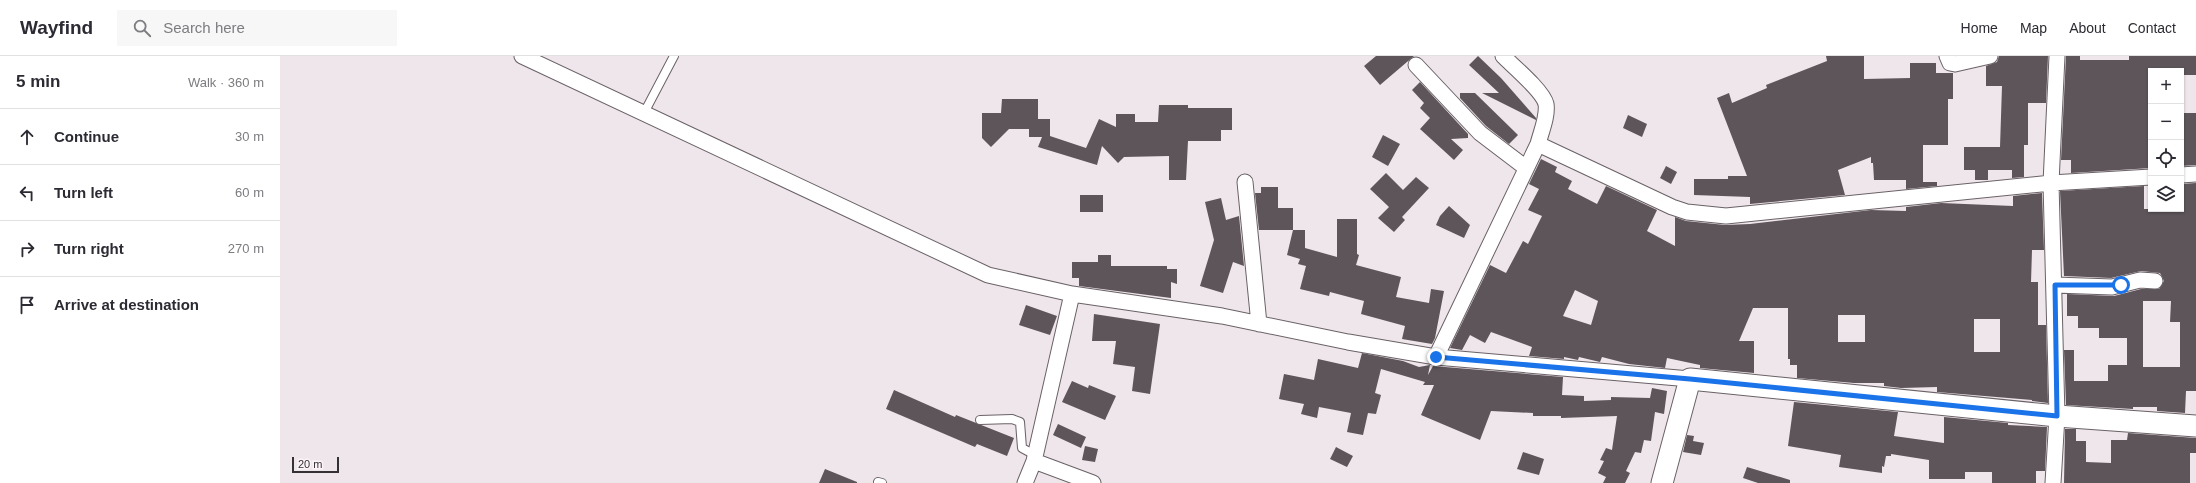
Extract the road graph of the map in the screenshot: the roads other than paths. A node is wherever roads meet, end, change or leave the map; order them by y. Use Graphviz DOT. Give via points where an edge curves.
graph roads {
  1 [pos="522,56"];
  2 [pos="674,56"];
  3 [pos="1503,56"];
  4 [pos="1947,56"];
  5 [pos="1990,56"];
  6 [pos="2057,56"];
  7 [pos="1416,65"];
  8 [pos="644,113"];
  9 [pos="1538,144"];
  10 [pos="1526,168"];
  11 [pos="2196,174"];
  12 [pos="2184,175"];
  13 [pos="2148,177"];
  14 [pos="1245,182"];
  15 [pos="2051,183"];
  16 [pos="2155,281"];
  17 [pos="2055,285"];
  18 [pos="1072,294"];
  19 [pos="1259,324"];
  20 [pos="1436,357"];
  21 [pos="1690,379"];
  22 [pos="2057,416"];
  23 [pos="980,420"];
  24 [pos="2196,426"];
  25 [pos="1035,458"];
  26 [pos="1025,483"];
  27 [pos="1093,483"];
  28 [pos="1662,483"];
  29 [pos="2053,483"];
  1 -- 8 [label="street"];
  2 -- 8 [label="lane"];
  3 -- 9 [label="street" via="1542,96 1546,104"];
  4 -- 5 [label="street" via="1950,63 1955,64"];
  6 -- 15 [label="street"];
  7 -- 10 [label="street" via="1480,133"];
  8 -- 18 [label="street" via="988,275"];
  9 -- 10 [label="street"];
  9 -- 15 [label="street" via="1672,207 1687,212 1726,216"];
  10 -- 20 [label="street"];
  11 -- 12 [label="street"];
  13 -- 15 [label="street"];
  14 -- 19 [label="street"];
  15 -- 17 [label="street"];
  16 -- 17 [label="street" via="2140,280 2112,287"];
  17 -- 22 [label="street"];
  18 -- 19 [label="street" via="1193,311"];
  18 -- 25 [label="street"];
  19 -- 20 [label="street"];
  20 -- 21 [label="street"];
  21 -- 22 [label="street"];
  21 -- 28 [label="street"];
  22 -- 24 [label="street"];
  22 -- 29 [label="street"];
  23 -- 25 [label="lane" via="1012,419 1020,422 1022,448"];
  25 -- 26 [label="street"];
  25 -- 27 [label="street"];
}
